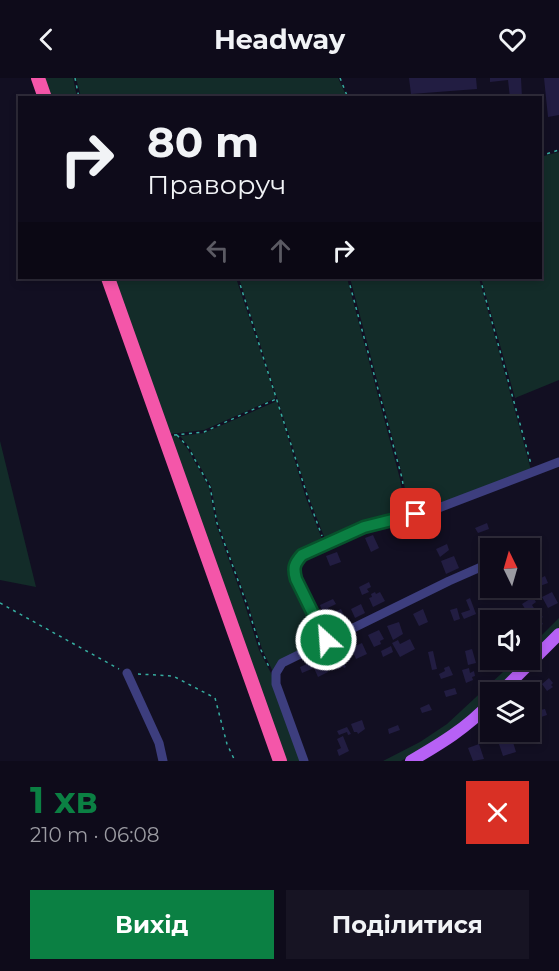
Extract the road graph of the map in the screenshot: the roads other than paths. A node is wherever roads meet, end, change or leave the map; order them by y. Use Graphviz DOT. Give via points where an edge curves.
graph roads {
  1 [pos="38,78"];
  2 [pos="44,96"];
  3 [pos="108,279"];
  4 [pos="559,462"];
  5 [pos="480,568"];
  6 [pos="559,634"];
  7 [pos="326,640"];
  8 [pos="127,674"];
  9 [pos="511,682"];
  10 [pos="480,714"];
  11 [pos="163,761"];
  12 [pos="280,761"];
  13 [pos="304,761"];
  14 [pos="411,761"];
  1 -- 2 [label="highway"];
  3 -- 12 [label="highway" via="171,435"];
  4 -- 7 [label="street" via="428,512 364,527 302,555 295,562 296,579"];
  5 -- 7 [label="street"];
  6 -- 9 [label="main road"];
  7 -- 13 [label="street" via="285,661 278,670 276,681"];
  8 -- 11 [label="street" via="159,743"];
  10 -- 14 [label="main road"];
}
